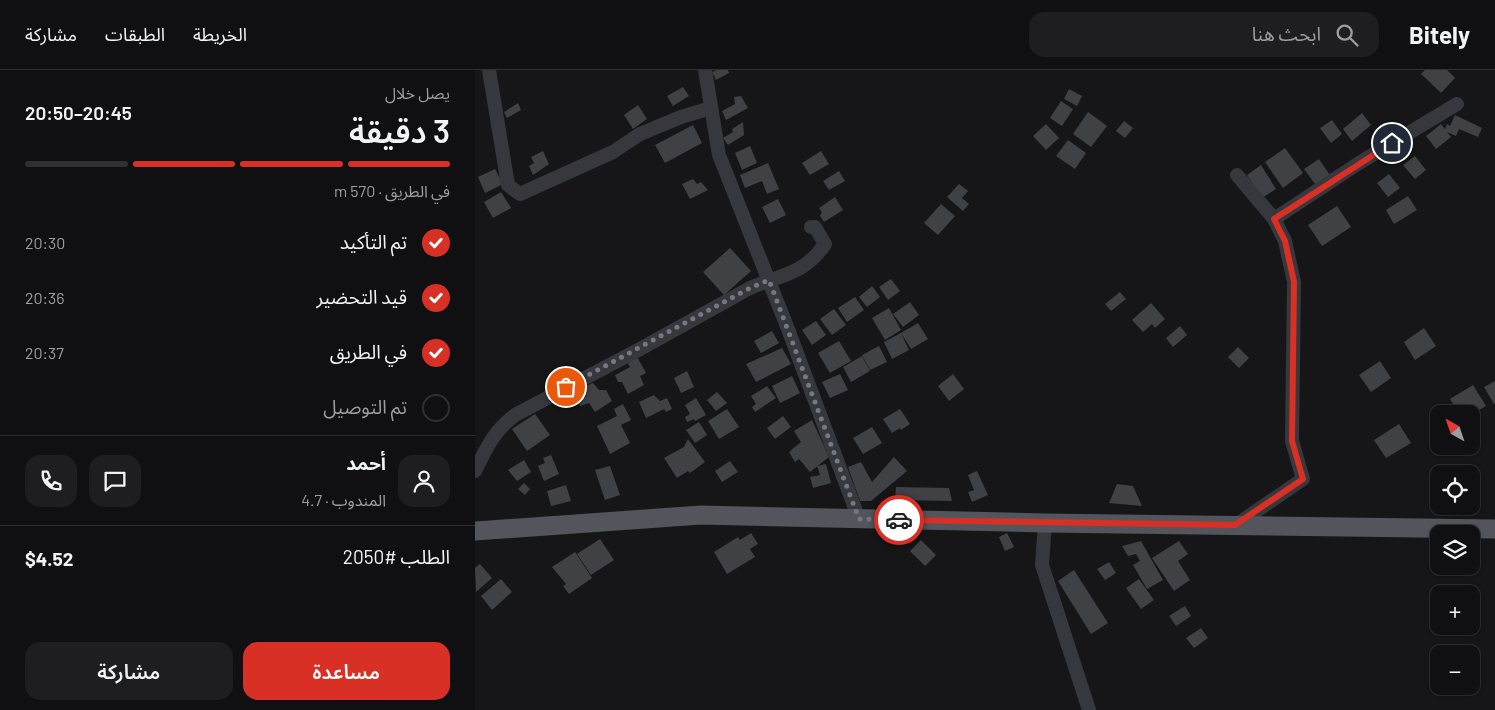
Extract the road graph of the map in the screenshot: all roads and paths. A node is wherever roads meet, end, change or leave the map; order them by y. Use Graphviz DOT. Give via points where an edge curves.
graph roads {
  1 [pos="489,70"];
  2 [pos="705,70"];
  3 [pos="1457,104"];
  4 [pos="711,108"];
  5 [pos="1237,176"];
  6 [pos="1274,219"];
  7 [pos="811,226"];
  8 [pos="769,280"];
  9 [pos="475,471"];
  10 [pos="859,519"];
  11 [pos="1045,523"];
  12 [pos="1235,525"];
  13 [pos="478,528"];
  14 [pos="1495,529"];
  15 [pos="1089,710"];
  1 -- 4 [label="street" via="508,184 520,194 613,152 639,134"];
  2 -- 4 [label="street"];
  3 -- 6 [label="street"];
  4 -- 8 [label="street" via="719,155"];
  5 -- 6 [label="street"];
  6 -- 12 [label="street" via="1285,241 1294,282 1292,441 1303,479"];
  7 -- 8 [label="street" via="815,227 825,244 816,258 784,278"];
  8 -- 9 [label="street" via="515,415 493,437"];
  8 -- 10 [label="street"];
  10 -- 11 [label="main road"];
  10 -- 13 [label="main road" via="701,516"];
  11 -- 12 [label="main road"];
  11 -- 15 [label="street" via="1042,566"];
  12 -- 14 [label="main road"];
}
